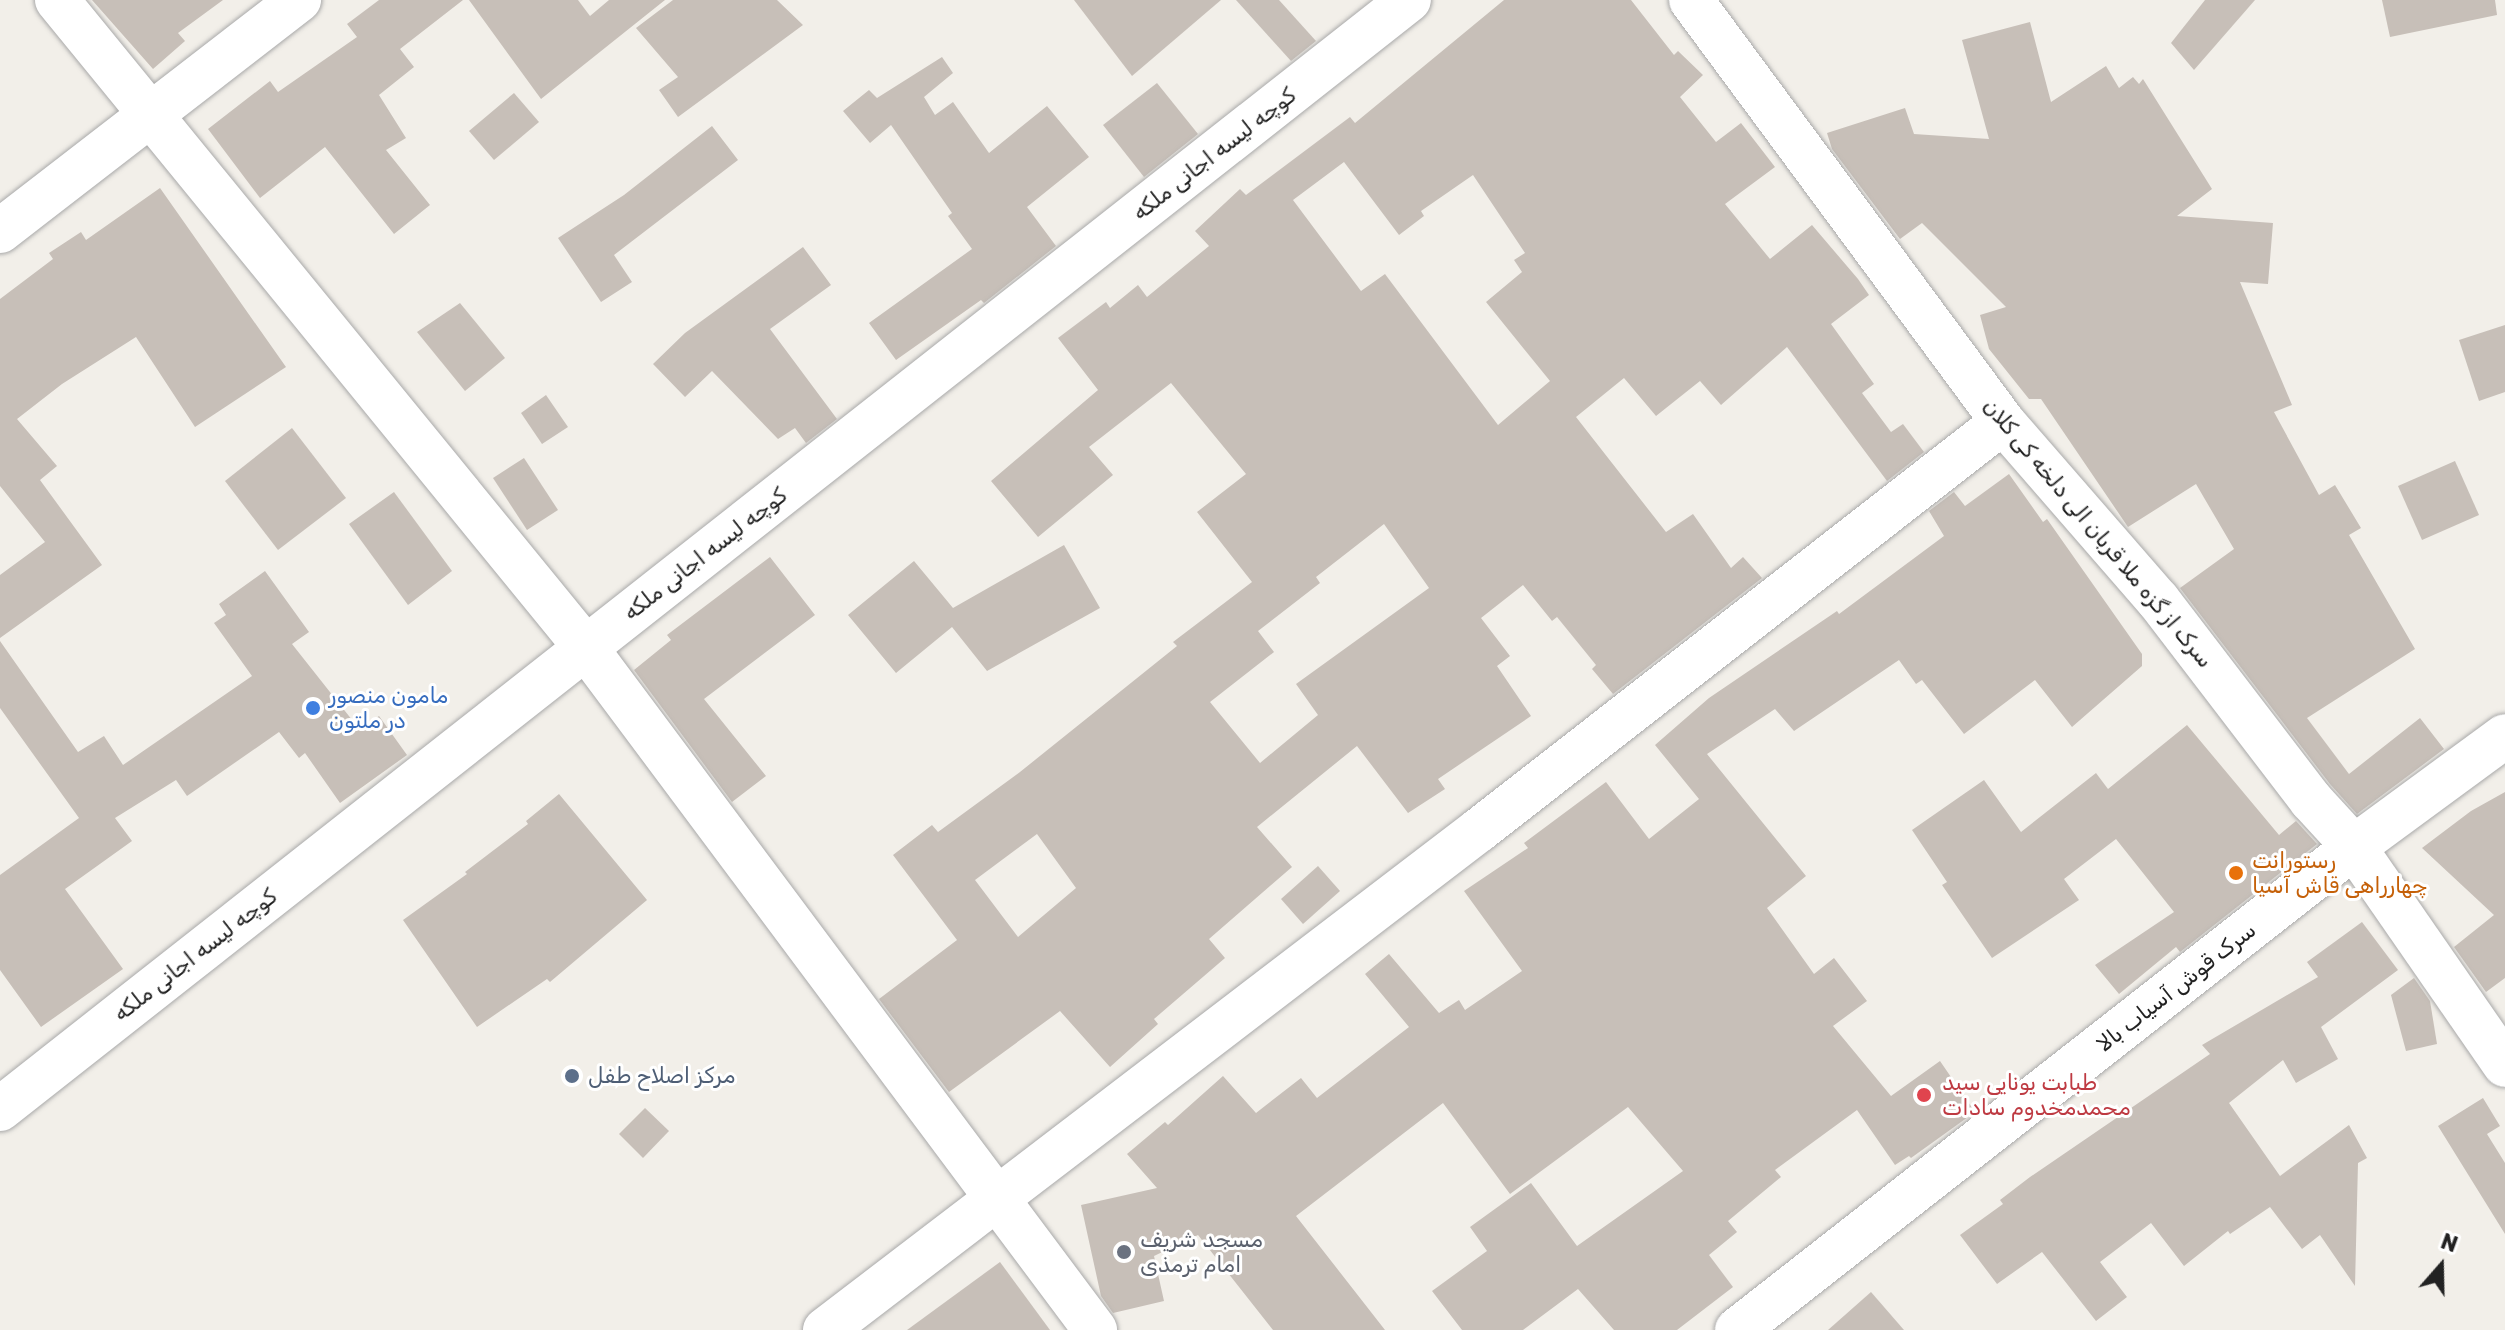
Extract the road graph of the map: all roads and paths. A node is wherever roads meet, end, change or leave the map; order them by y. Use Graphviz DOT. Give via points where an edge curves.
graph roads {
  1 [pos="57,0"];
  2 [pos="299,0"];
  3 [pos="1409,0"];
  4 [pos="1691,0"];
  5 [pos="150,118"];
  6 [pos="0,231"];
  7 [pos="2003,422"];
  8 [pos="586,648"];
  9 [pos="2505,736"];
  10 [pos="2354,847"];
  11 [pos="2505,1065"];
  12 [pos="0,1109"];
  13 [pos="994,1199"];
  14 [pos="825,1330"];
  15 [pos="1095,1330"];
  16 [pos="1737,1330"];
  1 -- 5 [label="street"];
  2 -- 5 [label="street"];
  3 -- 8 [label="street, کوچه لیسه اجانی ملکه"];
  4 -- 7 [label="street, سرک از گزه ملا قربان الی دلخه کی کلان"];
  5 -- 6 [label="street"];
  5 -- 8 [label="street"];
  7 -- 10 [label="street, سرک از گزه ملا قربان الی دلخه کی کلان" via="2158,600 2311,800"];
  7 -- 13 [label="street"];
  8 -- 12 [label="street, کوچه لیسه اجانی ملکه"];
  8 -- 13 [label="street"];
  9 -- 10 [label="street, سرک قوش آسیاب بالا"];
  10 -- 11 [label="street, سرک از گزه ملا قربان الی دلخه کی کلان"];
  10 -- 16 [label="street, سرک قوش آسیاب بالا"];
  13 -- 14 [label="street"];
  13 -- 15 [label="street"];
}
